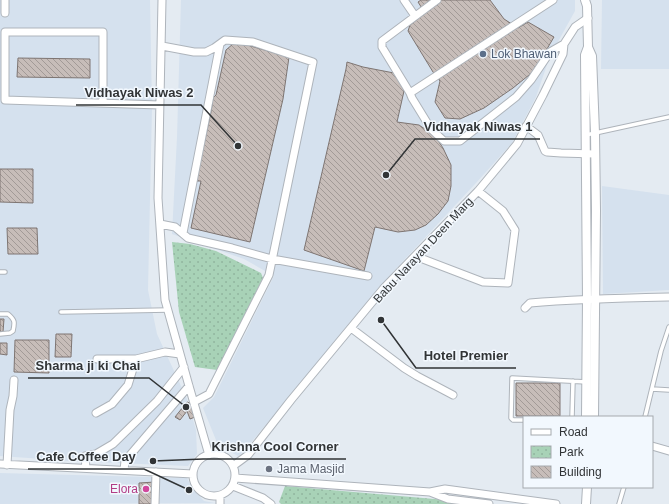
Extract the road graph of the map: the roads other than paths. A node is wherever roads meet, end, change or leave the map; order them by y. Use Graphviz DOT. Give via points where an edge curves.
graph roads {
  1 [pos="5,0"];
  2 [pos="162,0"];
  3 [pos="404,0"];
  4 [pos="437,0"];
  5 [pos="553,0"];
  6 [pos="588,2"];
  7 [pos="5,13"];
  8 [pos="415,16"];
  9 [pos="588,18"];
  10 [pos="220,44"];
  11 [pos="564,44"];
  12 [pos="162,46"];
  13 [pos="588,47"];
  14 [pos="2,65"];
  15 [pos="2,76"];
  16 [pos="410,93"];
  17 [pos="102,102"];
  18 [pos="160,105"];
  19 [pos="669,117"];
  20 [pos="526,126"];
  21 [pos="595,133"];
  22 [pos="586,135"];
  23 [pos="586,154"];
  24 [pos="595,154"];
  25 [pos="478,191"];
  26 [pos="160,224"];
  27 [pos="587,232"];
  28 [pos="596,232"];
  29 [pos="183,233"];
  30 [pos="415,256"];
  31 [pos="272,259"];
  32 [pos="0,272"];
  33 [pos="5,272"];
  34 [pos="368,276"];
  35 [pos="669,297"];
  36 [pos="591,298"];
  37 [pos="525,308"];
  38 [pos="168,310"];
  39 [pos="61,312"];
  40 [pos="0,314"];
  41 [pos="669,327"];
  42 [pos="351,328"];
  43 [pos="0,334"];
  44 [pos="180,354"];
  45 [pos="97,359"];
  46 [pos="136,359"];
  47 [pos="184,367"];
  48 [pos="14,380"];
  49 [pos="573,381"];
  50 [pos="591,382"];
  51 [pos="189,386"];
  52 [pos="652,389"];
  53 [pos="669,390"];
  54 [pos="453,394"];
  55 [pos="194,402"];
  56 [pos="96,413"];
  57 [pos="572,416"];
  58 [pos="586,416"];
  59 [pos="594,416"];
  60 [pos="645,416"];
  61 [pos="523,420"];
  62 [pos="653,446"];
  63 [pos="669,451"];
  64 [pos="209,455"];
  65 [pos="4,465"];
  66 [pos="233,466"];
  67 [pos="86,468"];
  68 [pos="124,470"];
  69 [pos="156,472"];
  70 [pos="193,474"];
  71 [pos="235,478"];
  72 [pos="233,486"];
  73 [pos="587,488"];
  74 [pos="624,488"];
  75 [pos="430,492"];
  76 [pos="220,496"];
  77 [pos="505,501"];
  78 [pos="155,504"];
  79 [pos="220,504"];
  80 [pos="271,504"];
  81 [pos="489,504"];
  82 [pos="556,504"];
  83 [pos="586,504"];
  84 [pos="619,504"];
  1 -- 7 [label="street"];
  2 -- 12 [label="street"];
  3 -- 8 [label="street"];
  4 -- 8 [label="street"];
  5 -- 16 [label="street"];
  6 -- 9 [label="street"];
  8 -- 16 [label="street" via="382,40 382,48"];
  9 -- 11 [label="street, Babu Narayan Deen Marg" via="575,28"];
  9 -- 13 [label="street"];
  10 -- 12 [label="street" via="206,52"];
  10 -- 29 [label="street"];
  10 -- 31 [label="street" via="226,40 253,42 313,62"];
  11 -- 16 [label="street" via="550,52 516,97 460,141 444,141 431,128"];
  11 -- 20 [label="street, Babu Narayan Deen Marg" via="563,54"];
  12 -- 18 [label="street"];
  13 -- 21 [label="street" via="592,56"];
  13 -- 22 [label="street" via="585,55"];
  14 -- 15 [label="street"];
  14 -- 17 [label="street" via="5,32 103,32"];
  15 -- 17 [label="street" via="5,100"];
  17 -- 18 [label="street"];
  18 -- 26 [label="street"];
  19 -- 21 [label="lane"];
  20 -- 23 [label="street" via="538,135 547,152"];
  20 -- 25 [label="street, Babu Narayan Deen Marg" via="517,144"];
  21 -- 22 [label="lane"];
  21 -- 24 [label="street"];
  22 -- 23 [label="street"];
  23 -- 24 [label="street"];
  23 -- 27 [label="street"];
  24 -- 28 [label="street"];
  25 -- 30 [label="street, Babu Narayan Deen Marg"];
  25 -- 30 [label="street" via="503,211 514,230 508,283 483,282"];
  26 -- 29 [label="street" via="175,227"];
  26 -- 38 [label="street" via="165,300"];
  27 -- 28 [label="street"];
  27 -- 36 [label="street"];
  28 -- 36 [label="street"];
  29 -- 31 [label="street" via="188,238"];
  30 -- 42 [label="street, Babu Narayan Deen Marg"];
  31 -- 34 [label="street"];
  31 -- 55 [label="street" via="269,275 210,394"];
  32 -- 33 [label="lane"];
  35 -- 36 [label="street"];
  36 -- 37 [label="street" via="530,303"];
  36 -- 50 [label="street"];
  38 -- 39 [label="lane"];
  38 -- 44 [label="street"];
  40 -- 43 [label="lane" via="8,314 15,322 14,331"];
  41 -- 52 [label="lane"];
  42 -- 54 [label="street" via="404,368"];
  42 -- 66 [label="street, Babu Narayan Deen Marg" via="248,455"];
  44 -- 46 [label="street" via="165,352"];
  44 -- 47 [label="street"];
  45 -- 46 [label="street"];
  46 -- 56 [label="street" via="128,385 112,404"];
  47 -- 51 [label="street"];
  47 -- 67 [label="street" via="157,401 113,444 96,454 85,456"];
  48 -- 65 [label="street"];
  49 -- 50 [label="lane"];
  49 -- 57 [label="lane"];
  49 -- 61 [label="lane" via="512,378 511,418"];
  50 -- 58 [label="street"];
  50 -- 59 [label="street"];
  51 -- 55 [label="street"];
  51 -- 68 [label="street" via="126,461"];
  52 -- 53 [label="lane"];
  52 -- 60 [label="lane"];
  55 -- 64 [label="street"];
  62 -- 63 [label="street"];
  64 -- 66 [label="street" via="224,456"];
  64 -- 70 [label="street" via="196,464"];
  65 -- 67 [label="street"];
  66 -- 71 [label="street"];
  67 -- 68 [label="street"];
  68 -- 69 [label="street"];
  69 -- 70 [label="street"];
  69 -- 78 [label="street"];
  70 -- 76 [label="street" via="197,487 204,494"];
  71 -- 72 [label="street"];
  71 -- 75 [label="street"];
  72 -- 76 [label="street"];
  72 -- 80 [label="street"];
  73 -- 83 [label="street"];
  74 -- 84 [label="lane"];
  75 -- 77 [label="street" via="446,489"];
  75 -- 81 [label="street" via="448,499"];
  76 -- 79 [label="street"];
  77 -- 82 [label="street"];
}
